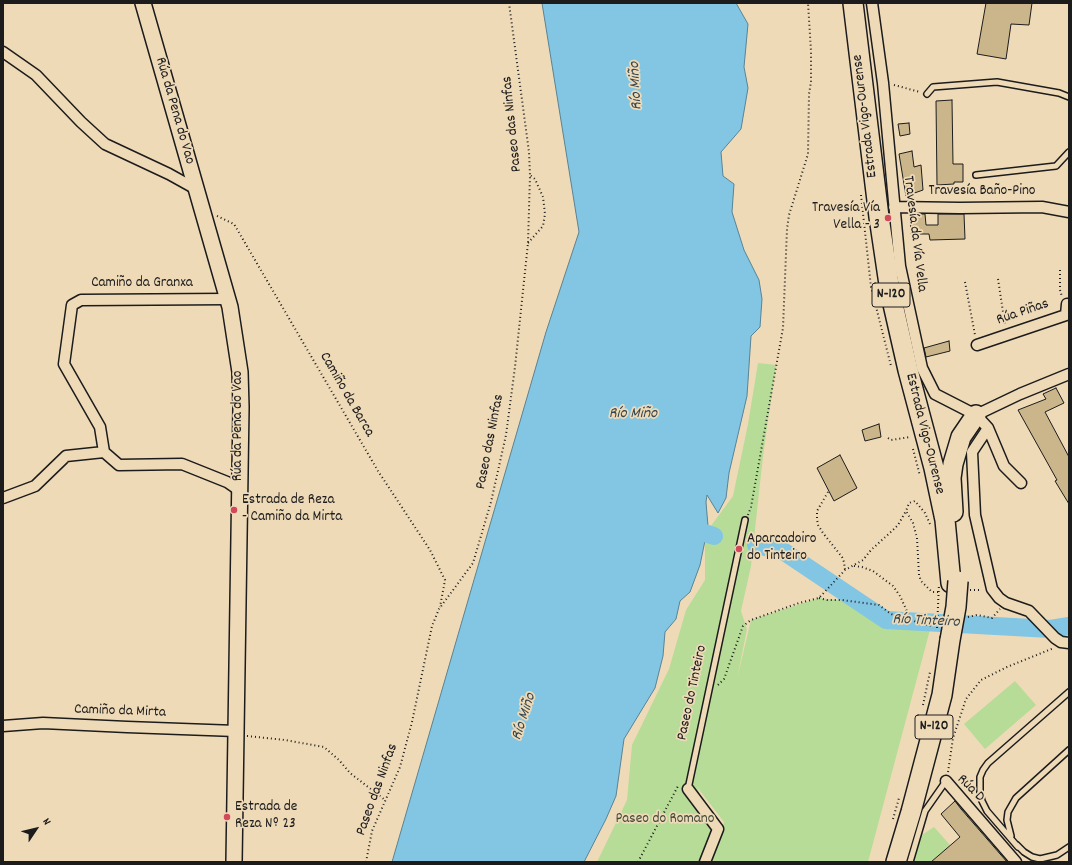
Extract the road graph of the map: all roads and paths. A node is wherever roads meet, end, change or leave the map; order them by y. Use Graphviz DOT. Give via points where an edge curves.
graph roads {
  1 [pos="143,3"];
  2 [pos="509,3"];
  3 [pos="808,3"];
  4 [pos="853,3"];
  5 [pos="872,3"];
  6 [pos="3,52"];
  7 [pos="882,83"];
  8 [pos="927,94"];
  9 [pos="1069,97"];
  10 [pos="1069,152"];
  11 [pos="530,175"];
  12 [pos="976,175"];
  13 [pos="196,189"];
  14 [pos="894,207"];
  15 [pos="202,209"];
  16 [pos="1069,212"];
  17 [pos="528,243"];
  18 [pos="1060,270"];
  19 [pos="998,279"];
  20 [pos="965,282"];
  21 [pos="227,299"];
  22 [pos="1068,304"];
  23 [pos="1007,334"];
  24 [pos="977,344"];
  25 [pos="1069,374"];
  26 [pos="982,422"];
  27 [pos="910,437"];
  28 [pos="888,438"];
  29 [pos="104,452"];
  30 [pos="1021,483"];
  31 [pos="240,491"];
  32 [pos="828,492"];
  33 [pos="3,498"];
  34 [pos="906,511"];
  35 [pos="745,520"];
  36 [pos="931,525"];
  37 [pos="853,566"];
  38 [pos="845,570"];
  39 [pos="953,586"];
  40 [pos="992,589"];
  41 [pos="820,598"];
  42 [pos="1006,603"];
  43 [pos="440,609"];
  44 [pos="962,618"];
  45 [pos="912,620"];
  46 [pos="939,624"];
  47 [pos="943,636"];
  48 [pos="1065,642"];
  49 [pos="930,670"];
  50 [pos="1069,692"];
  51 [pos="707,697"];
  52 [pos="923,708"];
  53 [pos="3,726"];
  54 [pos="236,733"];
  55 [pos="1069,750"];
  56 [pos="946,781"];
  57 [pos="688,789"];
  58 [pos="899,796"];
  59 [pos="385,800"];
  60 [pos="918,811"];
  61 [pos="891,825"];
  62 [pos="1018,847"];
  63 [pos="1069,847"];
  64 [pos="234,862"];
  65 [pos="366,862"];
  66 [pos="638,862"];
  67 [pos="705,862"];
  68 [pos="896,862"];
  69 [pos="901,862"];
  70 [pos="910,862"];
  71 [pos="1016,862"];
  1 -- 13 [label="main road, Rúa da Pena do Vao"];
  2 -- 11 [label="path, Paseo das Ninfas"];
  3 -- 35 [label="path" via="811,51 808,154 787,229 783,328 751,507"];
  4 -- 39 [label="highway, Estrada Vigo-Ourense / N-120" via="871,160 890,291 934,468 945,520"];
  5 -- 7 [label="street, Travesía da Vía Vella"];
  6 -- 13 [label="street" via="36,74 105,144"];
  7 -- 8 [label="path"];
  7 -- 14 [label="street, Travesía da Vía Vella"];
  8 -- 9 [label="lane" via="933,87 997,82"];
  10 -- 12 [label="lane" via="1056,166"];
  11 -- 17 [label="path, Paseo das Ninfas"];
  11 -- 17 [label="path" via="535,179 543,197 545,214 543,226"];
  13 -- 15 [label="main road, Rúa da Pena do Vao"];
  14 -- 16 [label="street, Travesía Baño-Pino" via="1042,207"];
  14 -- 26 [label="street, Travesía da Vía Vella" via="900,266 922,368 935,394"];
  15 -- 21 [label="main road, Rúa da Pena do Vao"];
  15 -- 43 [label="path, Camiño da Barca" via="234,224 378,471 430,550 445,580"];
  17 -- 43 [label="path, Paseo das Ninfas" via="506,435 491,502 473,563"];
  18 -- 22 [label="path" via="1060,290 1063,300"];
  19 -- 23 [label="path"];
  20 -- 24 [label="path"];
  21 -- 29 [label="street, Camiño da Granxa" via="81,300 72,305 64,364 100,427"];
  21 -- 31 [label="main road, Rúa da Pena do Vao" via="240,372"];
  22 -- 23 [label="street, Rúa Piñas" via="1066,314"];
  23 -- 24 [label="street, Rúa Piñas"];
  25 -- 26 [label="street" via="1020,394"];
  26 -- 30 [label="street" via="1004,466"];
  26 -- 39 [label="highway" via="961,437 953,464 952,504 956,535"];
  26 -- 40 [label="street" via="972,452 975,515"];
  27 -- 28 [label="path" via="891,440"];
  29 -- 31 [label="street" via="119,465 182,464 227,482"];
  29 -- 33 [label="street" via="66,456 35,486"];
  31 -- 54 [label="main road, Rúa da Pena do Vao"];
  32 -- 38 [label="path" via="817,511 816,519 823,533 842,557"];
  34 -- 36 [label="path" via="909,503 915,501"];
  34 -- 37 [label="path" via="894,530 863,560"];
  34 -- 39 [label="path" via="917,538 918,575 921,581 932,592"];
  35 -- 51 [label="lane, Paseo do Tinteiro"];
  37 -- 38 [label="path"];
  37 -- 45 [label="path" via="874,571 893,586"];
  38 -- 41 [label="path"];
  39 -- 40 [label="path"];
  39 -- 47 [label="highway, Estrada Vigo-Ourense / N-120, bridge"];
  39 -- 47 [label="path, bridge"];
  40 -- 42 [label="street"];
  41 -- 45 [label="path" via="879,605 891,614"];
  41 -- 51 [label="path" via="751,620 743,626 724,679"];
  42 -- 44 [label="path" via="992,618 977,615"];
  42 -- 48 [label="street" via="1029,611 1055,638"];
  43 -- 59 [label="path, Paseo das Ninfas" via="432,626 400,767"];
  45 -- 46 [label="path" via="931,626"];
  47 -- 60 [label="highway, Estrada Vigo-Ourense / N-120" via="942,695"];
  48 -- 56 [label="path" via="981,680 966,699 953,738"];
  49 -- 52 [label="path"];
  50 -- 62 [label="lane" via="988,763 980,777 980,793 987,811"];
  51 -- 57 [label="lane, Paseo do Tinteiro"];
  53 -- 54 [label="street, Camiño da Mirta" via="43,723"];
  54 -- 59 [label="path" via="324,747 350,773"];
  54 -- 64 [label="main road, Rúa da Pena do Vao"];
  55 -- 62 [label="lane" via="1010,806 1008,828"];
  56 -- 60 [label="lane, Rúa D"];
  56 -- 71 [label="street, Rúa D"];
  57 -- 66 [label="path" via="679,785"];
  57 -- 67 [label="street" via="718,828"];
  58 -- 61 [label="path"];
  59 -- 65 [label="path, Paseo das Ninfas" via="372,831"];
  60 -- 68 [label="highway, Estrada Vigo-Ourense / N-120"];
  60 -- 69 [label="highway, N-120"];
  60 -- 70 [label="lane, Rúa D"];
  62 -- 63 [label="lane" via="1032,857 1040,859 1057,856"];
}
